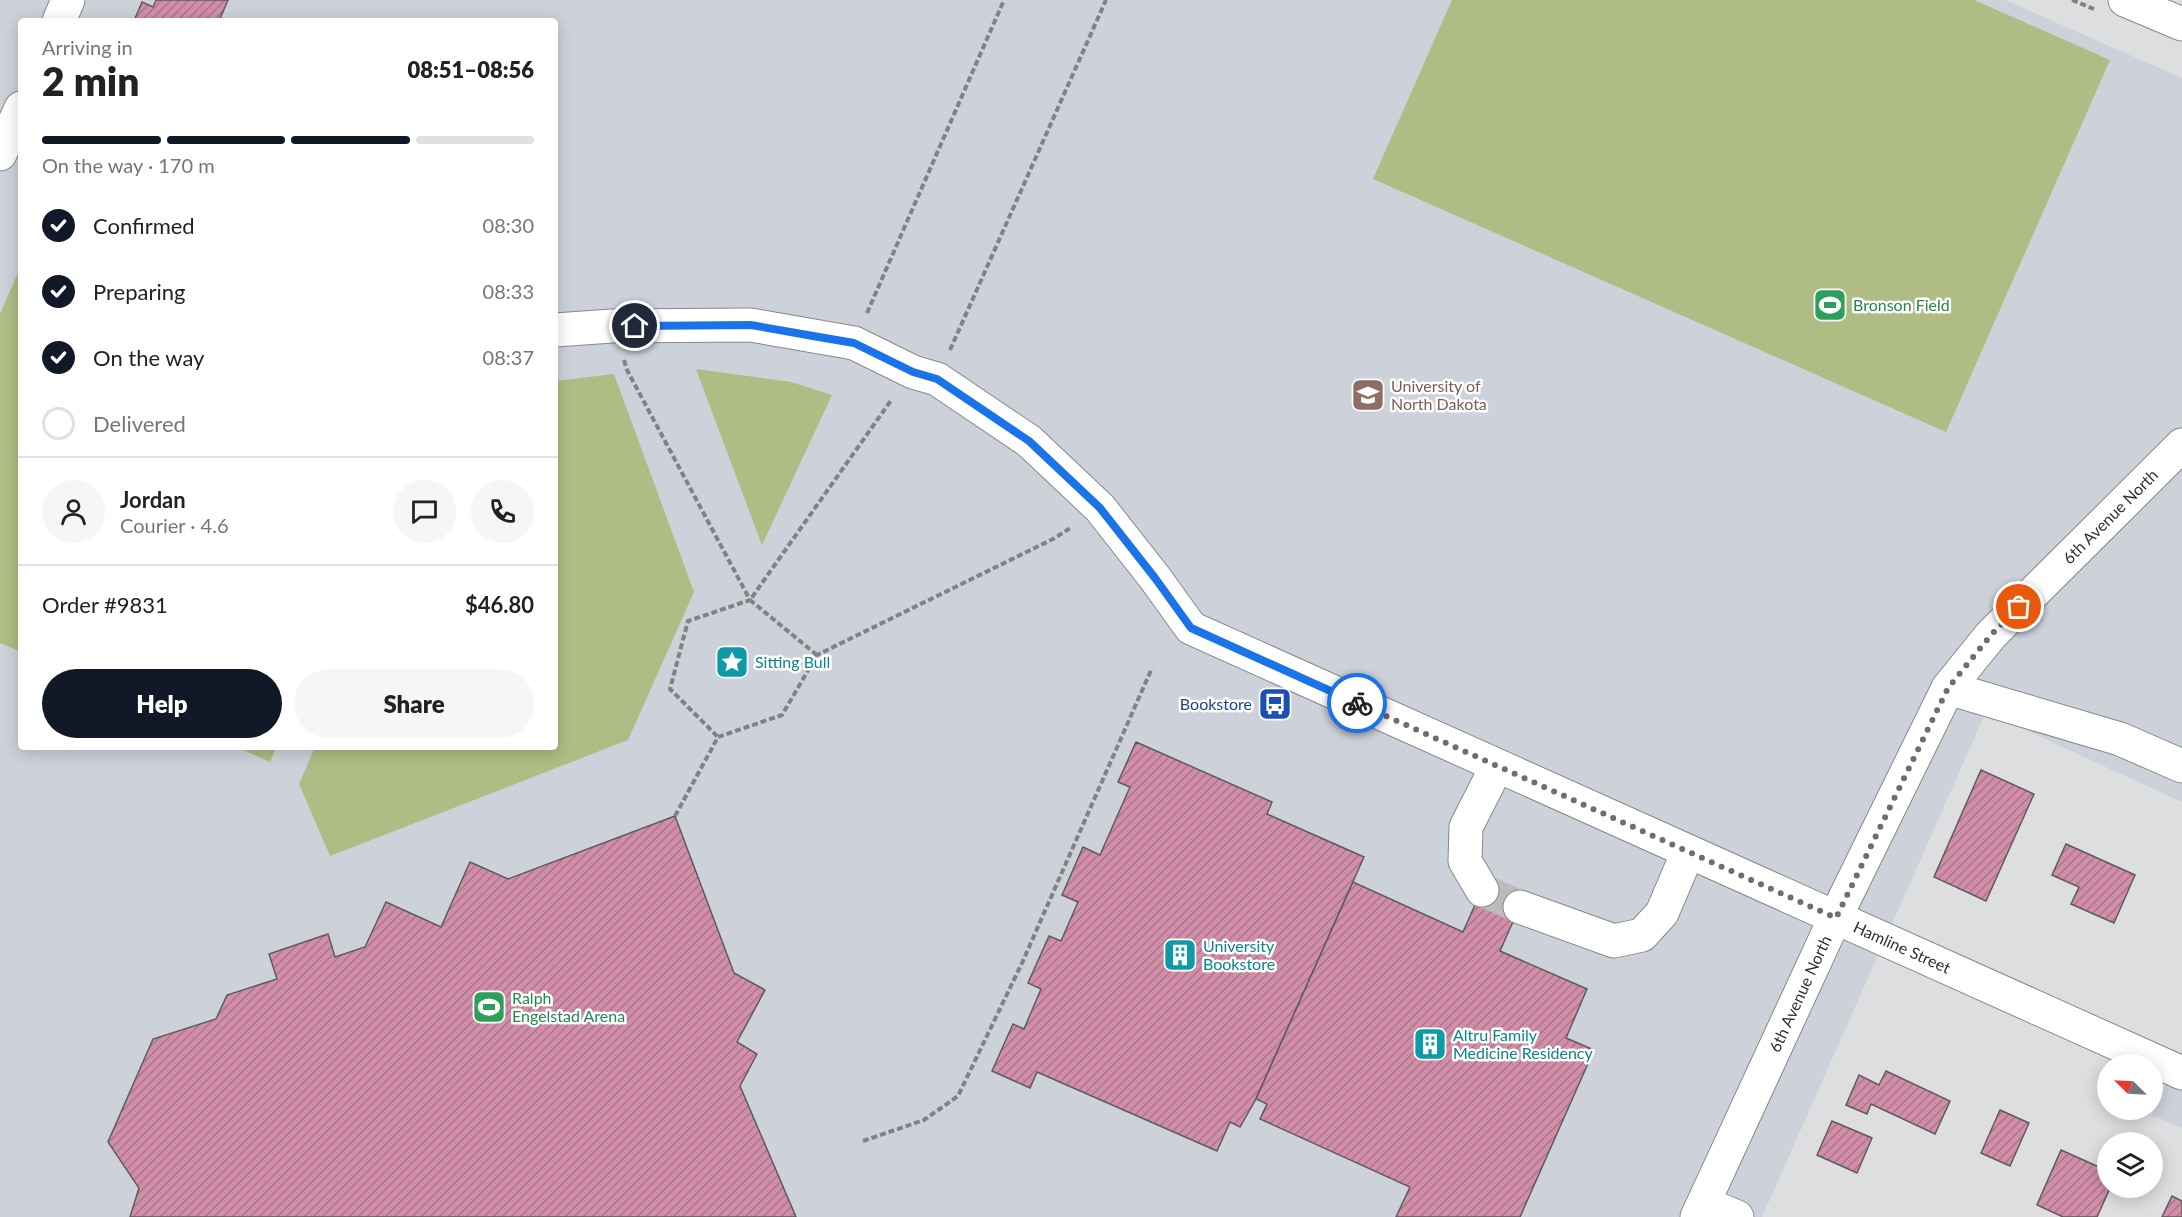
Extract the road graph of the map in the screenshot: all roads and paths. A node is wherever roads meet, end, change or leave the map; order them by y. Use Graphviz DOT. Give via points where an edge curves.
graph roads {
  1 [pos="68,0"];
  2 [pos="1004,0"];
  3 [pos="1106,0"];
  4 [pos="2125,0"];
  5 [pos="60,18"];
  6 [pos="2182,24"];
  7 [pos="15,112"];
  8 [pos="0,153"];
  9 [pos="612,326"];
  10 [pos="558,330"];
  11 [pos="854,343"];
  12 [pos="925,375"];
  13 [pos="2182,445"];
  14 [pos="1100,508"];
  15 [pos="750,600"];
  16 [pos="817,655"];
  17 [pos="1152,668"];
  18 [pos="1948,688"];
  19 [pos="718,737"];
  20 [pos="1497,766"];
  21 [pos="2182,766"];
  22 [pos="675,816"];
  23 [pos="1688,852"];
  24 [pos="1482,890"];
  25 [pos="1520,907"];
  26 [pos="1836,918"];
  27 [pos="2182,1073"];
  28 [pos="863,1141"];
  29 [pos="1701,1210"];
  30 [pos="1737,1217"];
  1 -- 5 [label="street"];
  2 -- 11 [label="path"];
  3 -- 12 [label="path"];
  4 -- 6 [label="street"];
  7 -- 8 [label="street"];
  9 -- 10 [label="street, Hamline Street"];
  9 -- 11 [label="street, Hamline Street" via="751,325"];
  9 -- 15 [label="path" via="627,370"];
  11 -- 12 [label="street, Hamline Street"];
  12 -- 14 [label="street, Hamline Street" via="1029,441"];
  12 -- 15 [label="path" via="879,415"];
  13 -- 18 [label="street, 6th Avenue North" via="1991,635"];
  14 -- 16 [label="path" via="1053,539"];
  14 -- 20 [label="street, Hamline Street" via="1191,628"];
  15 -- 16 [label="path"];
  15 -- 19 [label="path" via="688,621 670,689"];
  16 -- 19 [label="path" via="782,715"];
  17 -- 28 [label="path" via="1022,963 958,1096 924,1120"];
  18 -- 21 [label="street" via="2120,739"];
  18 -- 26 [label="street, 6th Avenue North"];
  19 -- 22 [label="path"];
  20 -- 23 [label="street, Hamline Street"];
  20 -- 24 [label="street" via="1466,828 1465,861"];
  23 -- 25 [label="street" via="1662,913 1642,934 1614,941"];
  23 -- 26 [label="street, Hamline Street"];
  26 -- 27 [label="street, Hamline Street"];
  26 -- 29 [label="street, 6th Avenue North"];
  29 -- 30 [label="street"];
}
